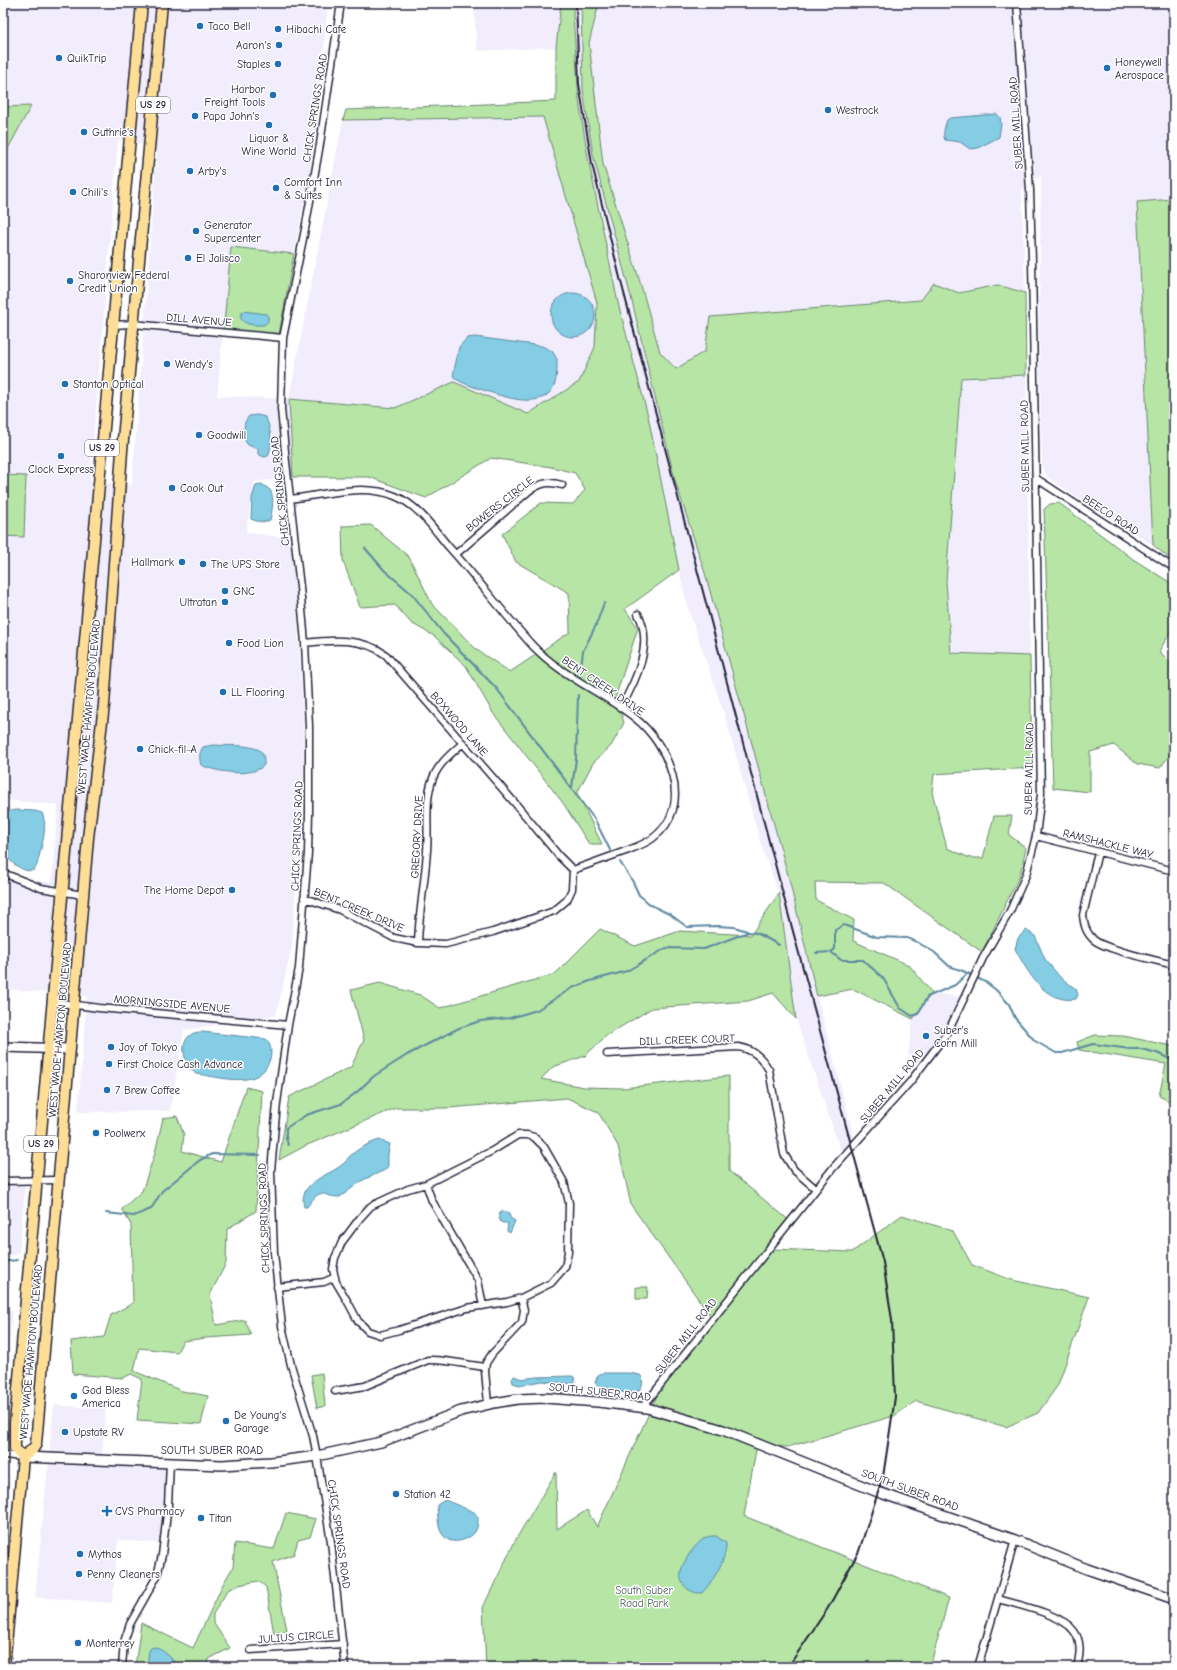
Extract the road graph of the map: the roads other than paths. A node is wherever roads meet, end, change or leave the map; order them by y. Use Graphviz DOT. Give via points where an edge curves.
graph roads {
  1 [pos="142,3"];
  2 [pos="162,3"];
  3 [pos="341,3"];
  4 [pos="1017,3"];
  5 [pos="134,324"];
  6 [pos="113,325"];
  7 [pos="283,338"];
  8 [pos="1037,479"];
  9 [pos="562,485"];
  10 [pos="290,499"];
  11 [pos="456,554"];
  12 [pos="1174,568"];
  13 [pos="638,614"];
  14 [pos="305,643"];
  15 [pos="621,708"];
  16 [pos="463,744"];
  17 [pos="1036,836"];
  18 [pos="1098,852"];
  19 [pos="573,870"];
  20 [pos="1174,871"];
  21 [pos="3,873"];
  22 [pos="63,892"];
  23 [pos="83,896"];
  24 [pos="304,898"];
  25 [pos="418,943"];
  26 [pos="1174,965"];
  27 [pos="53,1002"];
  28 [pos="74,1004"];
  29 [pos="288,1024"];
  30 [pos="3,1047"];
  31 [pos="49,1049"];
  32 [pos="70,1049"];
  33 [pos="607,1054"];
  34 [pos="38,1179"];
  35 [pos="58,1180"];
  36 [pos="3,1181"];
  37 [pos="426,1184"];
  38 [pos="816,1189"];
  39 [pos="335,1277"];
  40 [pos="278,1287"];
  41 [pos="521,1298"];
  42 [pos="483,1306"];
  43 [pos="486,1367"];
  44 [pos="335,1391"];
  45 [pos="488,1404"];
  46 [pos="642,1408"];
  47 [pos="3,1455"];
  48 [pos="317,1456"];
  49 [pos="23,1457"];
  50 [pos="170,1463"];
  51 [pos="1015,1540"];
  52 [pos="998,1599"];
  53 [pos="1174,1599"];
  54 [pos="343,1644"];
  55 [pos="251,1650"];
  56 [pos="4,1667"];
  57 [pos="122,1667"];
  58 [pos="345,1667"];
  59 [pos="978,1667"];
  60 [pos="1077,1667"];
  1 -- 6 [label="main road, WEST WADE HAMPTON BOULEVARD / US 29"];
  2 -- 5 [label="main road, WEST WADE HAMPTON BOULEVARD / US 29"];
  3 -- 7 [label="street, CHICK SPRINGS ROAD" via="316,165"];
  4 -- 8 [label="street, SUBER MILL ROAD" via="1030,190"];
  5 -- 6 [label="street, DILL AVENUE"];
  5 -- 7 [label="street, DILL AVENUE"];
  5 -- 23 [label="main road, WEST WADE HAMPTON BOULEVARD / US 29" via="104,705"];
  6 -- 22 [label="main road, WEST WADE HAMPTON BOULEVARD / US 29"];
  7 -- 10 [label="street, CHICK SPRINGS ROAD" via="281,409"];
  8 -- 12 [label="street, BEECO ROAD"];
  8 -- 17 [label="street, SUBER MILL ROAD" via="1041,770 1040,811"];
  9 -- 11 [label="street, BOWERS CIRCLE" via="546,482 540,484"];
  10 -- 11 [label="street, BENT CREEK DRIVE" via="349,491 389,494 413,508"];
  10 -- 14 [label="street, CHICK SPRINGS ROAD"];
  11 -- 15 [label="street, BENT CREEK DRIVE" via="543,656 569,676"];
  13 -- 15 [label="street" via="644,628 641,658 632,686"];
  14 -- 16 [label="street, BOXWOOD LANE" via="353,642 379,650"];
  14 -- 24 [label="street, CHICK SPRINGS ROAD" via="309,726 308,837"];
  15 -- 19 [label="street, BENT CREEK DRIVE" via="648,730 664,752 674,786 672,810 662,829 647,842"];
  16 -- 19 [label="street, BOXWOOD LANE"];
  16 -- 25 [label="street, GREGORY DRIVE" via="441,765 430,787 428,851"];
  17 -- 18 [label="street, RAMSHACKLE WAY"];
  17 -- 38 [label="street, SUBER MILL ROAD" via="1033,855 1019,893 948,1032 890,1106"];
  18 -- 20 [label="street, RAMSHACKLE WAY"];
  18 -- 26 [label="street" via="1083,915 1089,935 1103,946"];
  19 -- 25 [label="street, BENT CREEK DRIVE" via="568,900 554,912 451,943"];
  21 -- 22 [label="street" via="41,888"];
  22 -- 23 [label="street"];
  22 -- 27 [label="main road, WEST WADE HAMPTON BOULEVARD / US 29"];
  23 -- 28 [label="main road, WEST WADE HAMPTON BOULEVARD / US 29"];
  24 -- 25 [label="street, BENT CREEK DRIVE" via="340,910 390,936"];
  24 -- 29 [label="street, CHICK SPRINGS ROAD" via="299,968"];
  27 -- 28 [label="street, MORNINGSIDE AVENUE"];
  27 -- 31 [label="main road, WEST WADE HAMPTON BOULEVARD / US 29"];
  28 -- 29 [label="street, MORNINGSIDE AVENUE"];
  28 -- 32 [label="main road, WEST WADE HAMPTON BOULEVARD / US 29"];
  29 -- 40 [label="street, CHICK SPRINGS ROAD" via="271,1171"];
  30 -- 31 [label="street"];
  31 -- 32 [label="street"];
  31 -- 34 [label="main road, WEST WADE HAMPTON BOULEVARD / US 29"];
  32 -- 35 [label="main road, WEST WADE HAMPTON BOULEVARD / US 29"];
  33 -- 38 [label="street, DILL CREEK COURT" via="738,1047 752,1051 762,1059 769,1070 784,1154 794,1170"];
  34 -- 35 [label="street"];
  34 -- 36 [label="street" via="22,1182"];
  34 -- 49 [label="main road, WEST WADE HAMPTON BOULEVARD / US 29" via="16,1422 15,1449"];
  35 -- 49 [label="main road, WEST WADE HAMPTON BOULEVARD / US 29" via="36,1444 33,1450"];
  37 -- 39 [label="street" via="408,1189 371,1206 342,1242 334,1263"];
  37 -- 41 [label="street" via="518,1135 534,1137 544,1148 564,1182 569,1203 568,1252 565,1267 551,1283"];
  37 -- 42 [label="street" via="432,1201 478,1280"];
  38 -- 46 [label="street, SUBER MILL ROAD"];
  39 -- 40 [label="street" via="324,1282"];
  39 -- 42 [label="street" via="358,1321 368,1331 380,1335 467,1308"];
  40 -- 48 [label="street, CHICK SPRINGS ROAD" via="286,1346"];
  41 -- 42 [label="street"];
  41 -- 43 [label="street" via="524,1310 522,1322 492,1354"];
  43 -- 44 [label="street" via="440,1359 428,1360 365,1386"];
  43 -- 45 [label="street"];
  45 -- 46 [label="street, SOUTH SUBER ROAD" via="545,1398"];
  45 -- 48 [label="street, SOUTH SUBER ROAD" via="461,1411 381,1442"];
  46 -- 51 [label="street, SOUTH SUBER ROAD" via="723,1430 878,1492"];
  47 -- 49 [label="street"];
  48 -- 50 [label="street, SOUTH SUBER ROAD" via="248,1464"];
  48 -- 54 [label="street, CHICK SPRINGS ROAD" via="331,1542"];
  49 -- 50 [label="street, SOUTH SUBER ROAD"];
  49 -- 56 [label="main road, US 29"];
  50 -- 57 [label="street" via="162,1555 157,1576 130,1624 124,1642"];
  51 -- 52 [label="street"];
  51 -- 53 [label="street, SOUTH SUBER ROAD" via="1087,1569"];
  52 -- 59 [label="street"];
  52 -- 60 [label="street" via="1053,1616 1073,1630 1080,1654"];
  54 -- 55 [label="street, JULIUS CIRCLE"];
  54 -- 58 [label="street, CHICK SPRINGS ROAD"];
}
